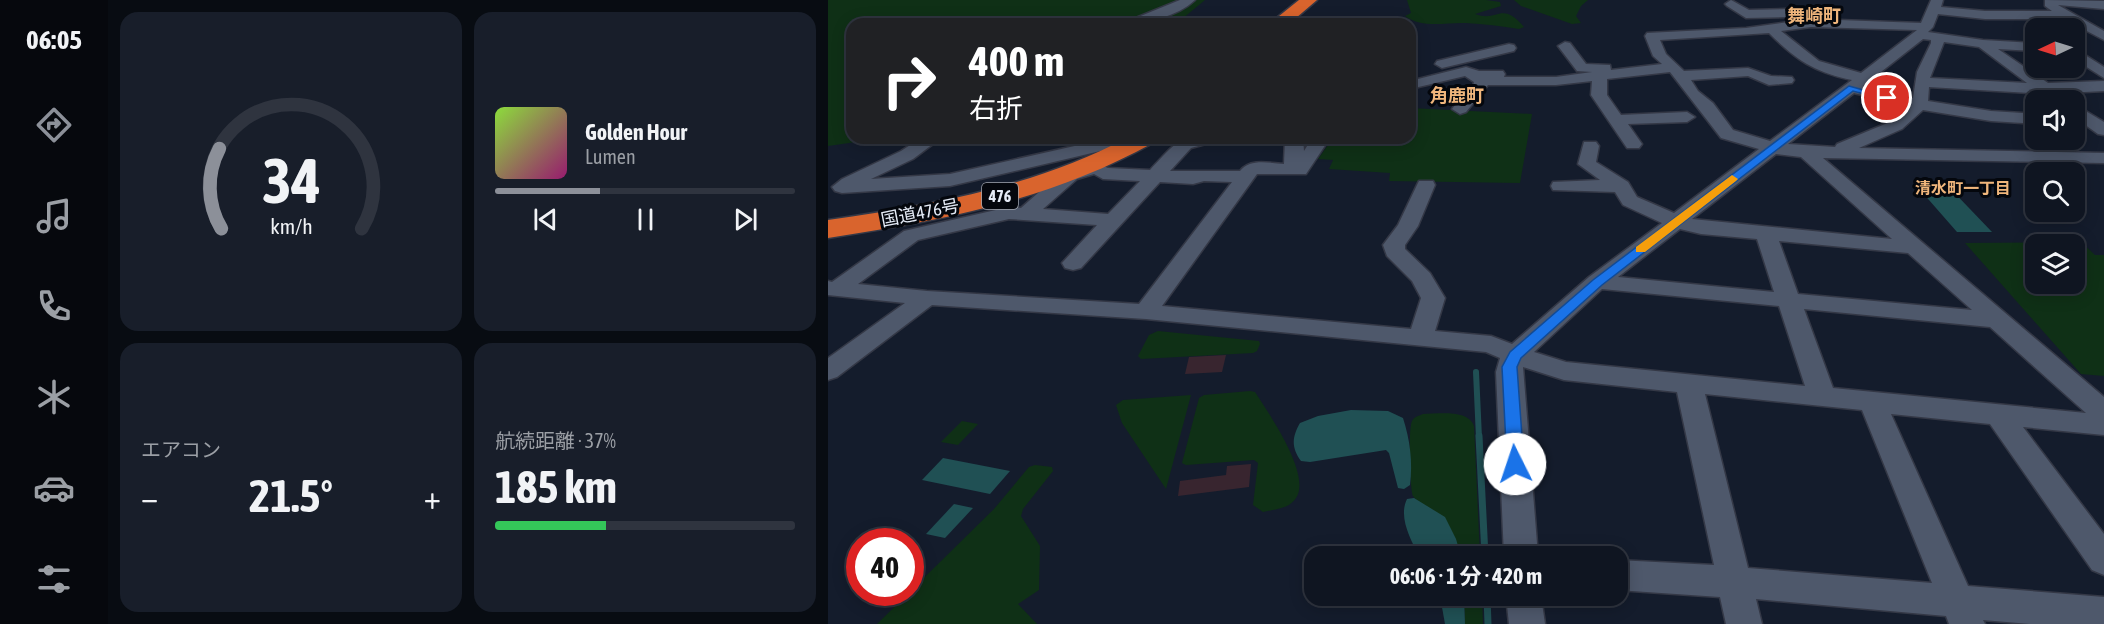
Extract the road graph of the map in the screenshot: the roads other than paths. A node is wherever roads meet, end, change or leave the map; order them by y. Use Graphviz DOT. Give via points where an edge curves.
graph roads {
  1 [pos="1189,0"];
  2 [pos="1309,0"];
  3 [pos="2034,0"];
  4 [pos="2042,1"];
  5 [pos="1731,4"];
  6 [pos="2104,5"];
  7 [pos="1772,14"];
  8 [pos="1985,15"];
  9 [pos="2066,15"];
  10 [pos="1146,18"];
  11 [pos="1286,18"];
  12 [pos="1811,22"];
  13 [pos="1931,22"];
  14 [pos="1789,26"];
  15 [pos="1772,29"];
  16 [pos="2097,29"];
  17 [pos="2104,36"];
  18 [pos="2009,37"];
  19 [pos="2025,43"];
  20 [pos="1983,44"];
  21 [pos="1565,46"];
  22 [pos="1509,48"];
  23 [pos="2085,50"];
  24 [pos="2094,50"];
  25 [pos="2085,59"];
  26 [pos="1535,68"];
  27 [pos="1675,69"];
  28 [pos="1416,70"];
  29 [pos="2104,74"];
  30 [pos="1600,77"];
  31 [pos="1479,79"];
  32 [pos="1787,80"];
  33 [pos="1921,82"];
  34 [pos="1859,83"];
  35 [pos="1416,84"];
  36 [pos="2104,86"];
  37 [pos="2045,88"];
  38 [pos="2048,90"];
  39 [pos="1919,104"];
  40 [pos="1460,109"];
  41 [pos="1687,117"];
  42 [pos="2025,119"];
  43 [pos="1615,120"];
  44 [pos="2089,120"];
  45 [pos="2104,130"];
  46 [pos="923,144"];
  47 [pos="1107,144"];
  48 [pos="1134,144"];
  49 [pos="1185,144"];
  50 [pos="1294,144"];
  51 [pos="1317,144"];
  52 [pos="1633,144"];
  53 [pos="1590,146"];
  54 [pos="1774,148"];
  55 [pos="1806,152"];
  56 [pos="1831,152"];
  57 [pos="2104,158"];
  58 [pos="1293,170"];
  59 [pos="1155,176"];
  60 [pos="1245,177"];
  61 [pos="1426,185"];
  62 [pos="1560,186"];
  63 [pos="1621,186"];
  64 [pos="835,190"];
  65 [pos="1026,214"];
  66 [pos="1113,220"];
  67 [pos="1677,222"];
  68 [pos="837,228"];
  69 [pos="1766,234"];
  70 [pos="1914,247"];
  71 [pos="1073,263"];
  72 [pos="1597,282"];
  73 [pos="832,289"];
  74 [pos="927,298"];
  75 [pos="1790,300"];
  76 [pos="1146,312"];
  77 [pos="1996,320"];
  78 [pos="1421,336"];
  79 [pos="1515,355"];
  80 [pos="828,371"];
  81 [pos="1689,384"];
  82 [pos="1822,396"];
  83 [pos="1872,402"];
  84 [pos="1998,414"];
  85 [pos="2104,414"];
  86 [pos="2104,425"];
  87 [pos="1520,546"];
  88 [pos="2104,560"];
  89 [pos="1628,576"];
  90 [pos="1734,582"];
  91 [pos="1525,606"];
  92 [pos="1962,612"];
  93 [pos="2104,614"];
  94 [pos="1527,624"];
  95 [pos="1744,624"];
  1 -- 10 [label="street"];
  2 -- 11 [label="highway"];
  3 -- 4 [label="street"];
  4 -- 6 [label="street"];
  4 -- 9 [label="street"];
  5 -- 7 [label="street" via="1746,14"];
  7 -- 12 [label="street" via="1803,13"];
  7 -- 14 [label="street"];
  8 -- 9 [label="street"];
  8 -- 13 [label="street"];
  8 -- 18 [label="street"];
  9 -- 16 [label="street"];
  12 -- 13 [label="street"];
  12 -- 14 [label="street"];
  13 -- 20 [label="street"];
  13 -- 33 [label="street" via="1937,50"];
  13 -- 34 [label="street"];
  14 -- 15 [label="street"];
  15 -- 27 [label="street" via="1647,32 1660,56"];
  15 -- 34 [label="street" via="1809,63"];
  16 -- 17 [label="street"];
  18 -- 19 [label="street"];
  18 -- 20 [label="street"];
  20 -- 37 [label="street"];
  21 -- 27 [label="street" via="1582,68"];
  22 -- 28 [label="street"];
  23 -- 24 [label="street"];
  25 -- 29 [label="street"];
  26 -- 31 [label="street"];
  27 -- 30 [label="street"];
  27 -- 32 [label="street" via="1748,72 1769,81"];
  27 -- 54 [label="street" via="1727,134"];
  30 -- 31 [label="street" via="1530,83"];
  30 -- 43 [label="street" via="1599,95"];
  31 -- 35 [label="street" via="1466,71"];
  31 -- 40 [label="street" via="1480,88"];
  33 -- 37 [label="street"];
  33 -- 39 [label="street"];
  34 -- 39 [label="street"];
  34 -- 54 [label="street"];
  36 -- 37 [label="street"];
  37 -- 38 [label="street"];
  39 -- 42 [label="street"];
  39 -- 56 [label="street" via="1888,130"];
  41 -- 43 [label="street"];
  43 -- 52 [label="street"];
  44 -- 45 [label="street"];
  46 -- 64 [label="street"];
  47 -- 64 [label="street" via="950,180"];
  48 -- 68 [label="highway, 国道476号 / 476" via="1031,188 931,212"];
  49 -- 59 [label="street"];
  50 -- 58 [label="street"];
  51 -- 58 [label="street" via="1300,170"];
  53 -- 63 [label="street" via="1587,164"];
  54 -- 55 [label="street"];
  54 -- 67 [label="street"];
  55 -- 56 [label="street"];
  55 -- 70 [label="street"];
  56 -- 57 [label="street"];
  58 -- 60 [label="street" via="1252,168"];
  59 -- 60 [label="street"];
  59 -- 65 [label="street" via="1103,173 1097,168 1070,174"];
  59 -- 66 [label="street"];
  60 -- 76 [label="street"];
  61 -- 78 [label="street" via="1394,249 1422,278 1433,298"];
  62 -- 63 [label="street"];
  63 -- 67 [label="street" via="1630,201"];
  65 -- 66 [label="street"];
  65 -- 73 [label="street" via="1009,213 911,235"];
  66 -- 71 [label="street"];
  67 -- 69 [label="street"];
  67 -- 72 [label="street"];
  69 -- 70 [label="street"];
  69 -- 75 [label="street"];
  70 -- 77 [label="street"];
  72 -- 75 [label="street"];
  72 -- 79 [label="street"];
  73 -- 74 [label="street"];
  74 -- 76 [label="street"];
  74 -- 80 [label="street"];
  75 -- 77 [label="street"];
  75 -- 82 [label="street"];
  76 -- 78 [label="street"];
  77 -- 85 [label="street"];
  78 -- 79 [label="street" via="1491,344"];
  79 -- 81 [label="street" via="1564,371"];
  79 -- 87 [label="street" via="1509,372"];
  81 -- 82 [label="street"];
  81 -- 90 [label="street"];
  82 -- 83 [label="street"];
  83 -- 84 [label="street"];
  83 -- 92 [label="street"];
  84 -- 86 [label="street"];
  84 -- 88 [label="street"];
  89 -- 90 [label="street"];
  90 -- 92 [label="street"];
  90 -- 95 [label="street"];
  91 -- 94 [label="street"];
  92 -- 93 [label="street"];
}
